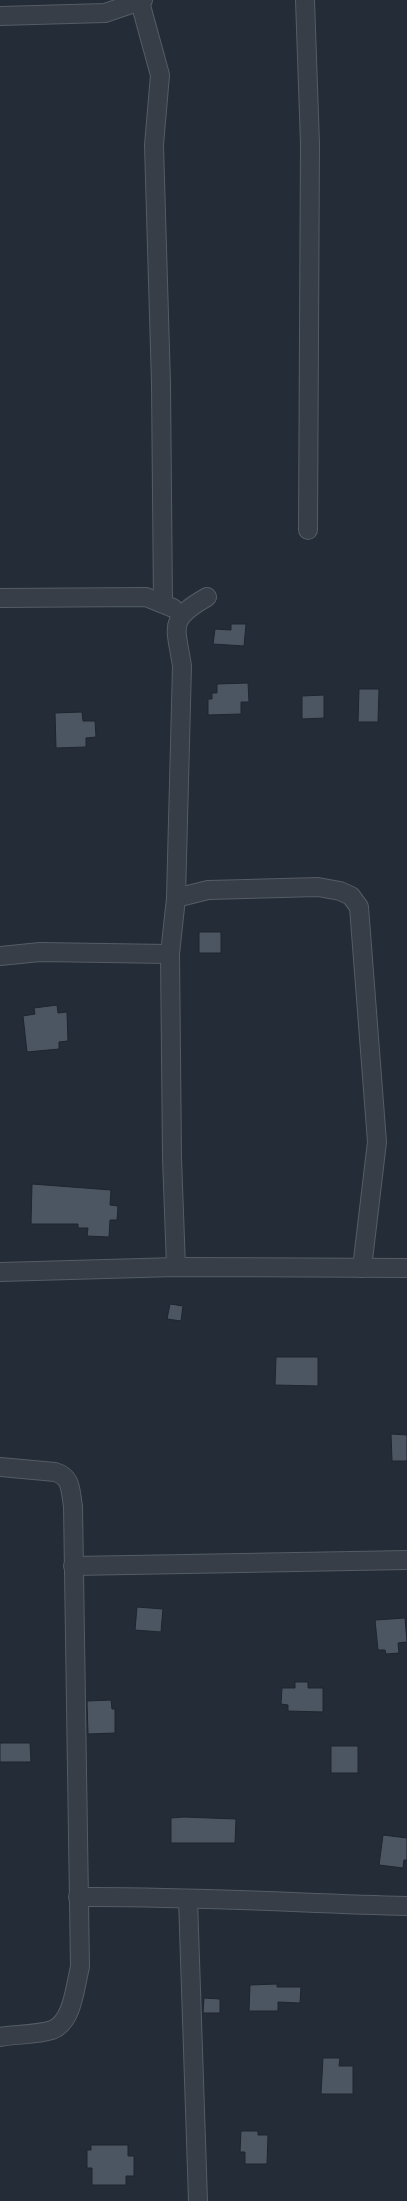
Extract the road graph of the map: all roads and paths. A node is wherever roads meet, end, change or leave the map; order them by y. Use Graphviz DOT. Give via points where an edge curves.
graph roads {
  1 [pos="305,0"];
  2 [pos="142,1"];
  3 [pos="0,16"];
  4 [pos="308,530"];
  5 [pos="207,597"];
  6 [pos="0,598"];
  7 [pos="162,603"];
  8 [pos="183,613"];
  9 [pos="176,898"];
  10 [pos="170,954"];
  11 [pos="0,956"];
  12 [pos="176,1267"];
  13 [pos="362,1268"];
  14 [pos="407,1268"];
  15 [pos="0,1272"];
  16 [pos="0,1467"];
  17 [pos="407,1560"];
  18 [pos="73,1566"];
  19 [pos="78,1897"];
  20 [pos="188,1899"];
  21 [pos="407,1906"];
  22 [pos="0,2037"];
  23 [pos="198,2201"];
  1 -- 4 [label="street" via="310,144"];
  2 -- 3 [label="street" via="105,13"];
  2 -- 7 [label="street" via="160,75 154,145 161,384"];
  5 -- 8 [label="street"];
  6 -- 7 [label="street" via="146,597"];
  7 -- 8 [label="street"];
  8 -- 9 [label="street" via="177,623 176,635 182,666"];
  9 -- 10 [label="street"];
  9 -- 13 [label="street" via="208,890 318,886 350,896 359,907 377,1142"];
  10 -- 11 [label="street" via="40,952"];
  10 -- 12 [label="street"];
  12 -- 13 [label="street"];
  12 -- 15 [label="street"];
  13 -- 14 [label="street"];
  16 -- 18 [label="street" via="55,1472 63,1474 69,1480 73,1506"];
  17 -- 18 [label="street"];
  18 -- 19 [label="street"];
  19 -- 20 [label="street" via="148,1896"];
  19 -- 22 [label="street" via="80,1968 70,2008 63,2022 52,2030"];
  20 -- 21 [label="street"];
  20 -- 23 [label="street"];
}
